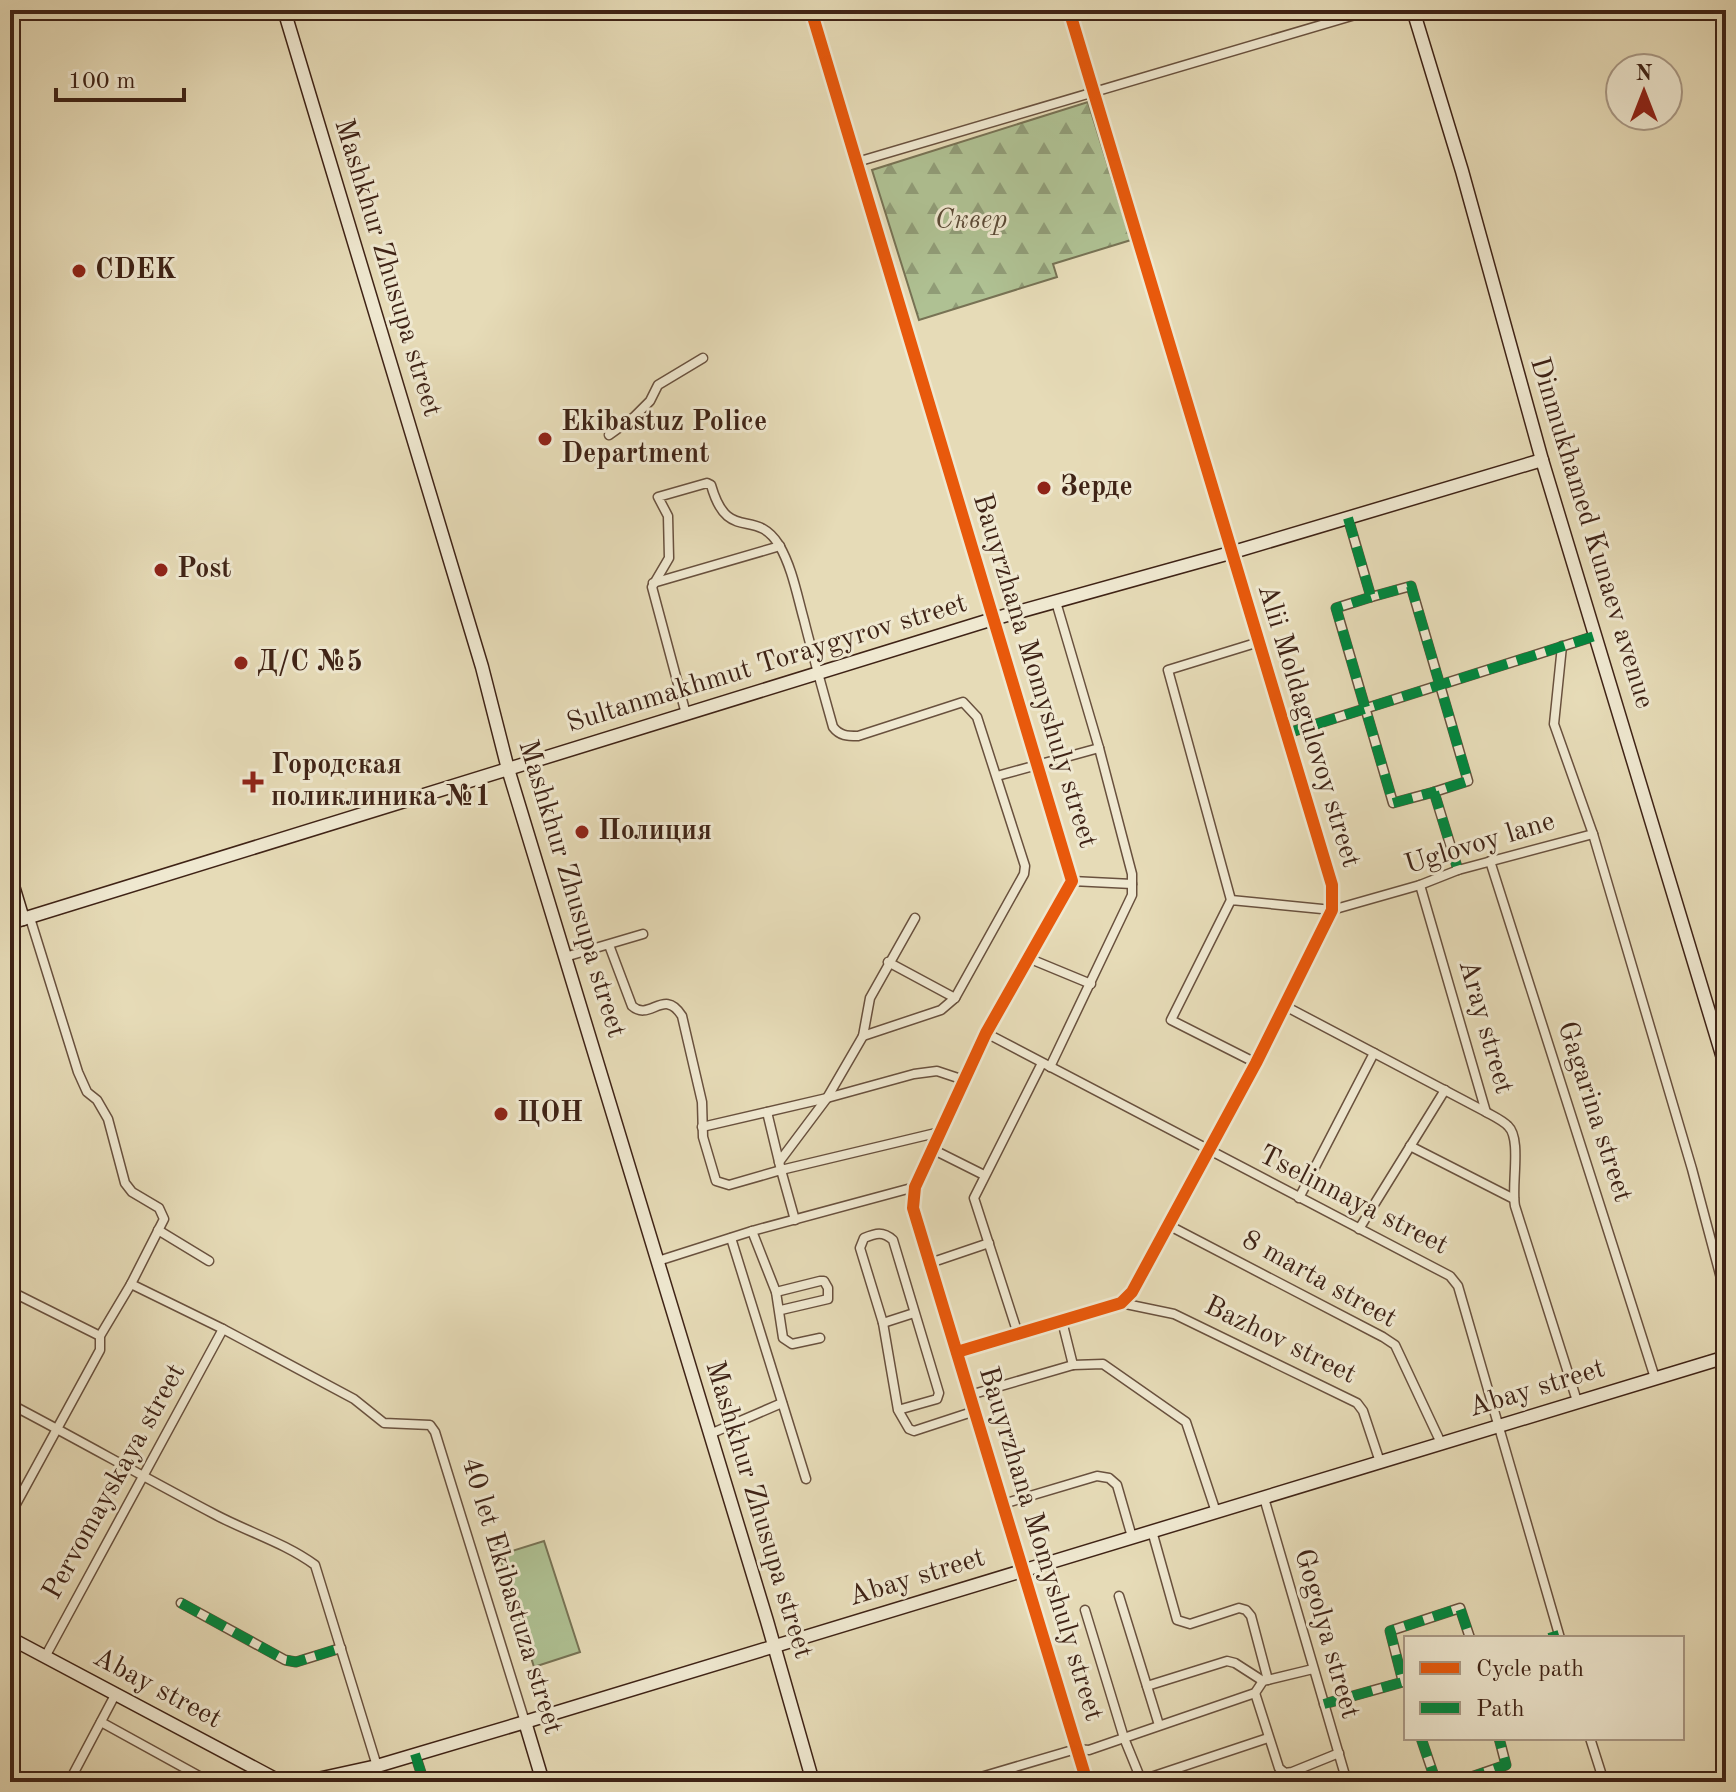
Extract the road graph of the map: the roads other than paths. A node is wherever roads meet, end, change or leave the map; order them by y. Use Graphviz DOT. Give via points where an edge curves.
graph roads {
  1 [pos="284,10"];
  2 [pos="811,10"];
  3 [pos="1069,10"];
  4 [pos="1372,10"];
  5 [pos="1413,10"];
  6 [pos="1094,91"];
  7 [pos="857,162"];
  8 [pos="703,358"];
  9 [pos="609,435"];
  10 [pos="1542,460"];
  11 [pos="1348,518"];
  12 [pos="780,546"];
  13 [pos="1230,553"];
  14 [pos="652,583"];
  15 [pos="1371,597"];
  16 [pos="1056,602"];
  17 [pos="993,619"];
  18 [pos="1595,636"];
  19 [pos="1259,642"];
  20 [pos="1562,646"];
  21 [pos="818,673"];
  22 [pos="1439,685"];
  23 [pos="1366,708"];
  24 [pos="686,714"];
  25 [pos="1288,733"];
  26 [pos="1099,748"];
  27 [pos="1036,765"];
  28 [pos="508,769"];
  29 [pos="997,776"];
  30 [pos="1434,792"];
  31 [pos="1593,834"];
  32 [pos="1490,861"];
  33 [pos="1458,870"];
  34 [pos="10,876"];
  35 [pos="1072,881"];
  36 [pos="1132,884"];
  37 [pos="1420,885"];
  38 [pos="1231,900"];
  39 [pos="1332,910"];
  40 [pos="27,918"];
  41 [pos="915,918"];
  42 [pos="10,923"];
  43 [pos="643,934"];
  44 [pos="609,945"];
  45 [pos="565,957"];
  46 [pos="1028,958"];
  47 [pos="888,962"];
  48 [pos="1091,984"];
  49 [pos="955,998"];
  50 [pos="1285,1006"];
  51 [pos="986,1033"];
  52 [pos="863,1036"];
  53 [pos="1374,1053"];
  54 [pos="1256,1063"];
  55 [pos="1046,1065"];
  56 [pos="1726,1068"];
  57 [pos="964,1080"];
  58 [pos="1445,1090"];
  59 [pos="827,1098"];
  60 [pos="767,1112"];
  61 [pos="1486,1112"];
  62 [pos="702,1127"];
  63 [pos="940,1132"];
  64 [pos="1410,1146"];
  65 [pos="932,1149"];
  66 [pos="1208,1151"];
  67 [pos="780,1166"];
  68 [pos="984,1175"];
  69 [pos="915,1187"];
  70 [pos="1299,1198"];
  71 [pos="1514,1199"];
  72 [pos="795,1220"];
  73 [pos="1168,1225"];
  74 [pos="1359,1229"];
  75 [pos="158,1230"];
  76 [pos="752,1231"];
  77 [pos="731,1238"];
  78 [pos="989,1243"];
  79 [pos="209,1261"];
  80 [pos="658,1261"];
  81 [pos="930,1263"];
  82 [pos="131,1284"];
  83 [pos="10,1291"];
  84 [pos="776,1292"];
  85 [pos="1726,1297"];
  86 [pos="1121,1303"];
  87 [pos="781,1310"];
  88 [pos="914,1313"];
  89 [pos="1062,1321"];
  90 [pos="883,1323"];
  91 [pos="223,1329"];
  92 [pos="1018,1334"];
  93 [pos="100,1336"];
  94 [pos="820,1338"];
  95 [pos="957,1352"];
  96 [pos="1726,1357"];
  97 [pos="1073,1365"];
  98 [pos="1655,1378"];
  99 [pos="970,1395"];
  100 [pos="1577,1401"];
  101 [pos="782,1403"];
  102 [pos="10,1404"];
  103 [pos="898,1410"];
  104 [pos="975,1411"];
  105 [pos="1500,1425"];
  106 [pos="56,1428"];
  107 [pos="710,1434"];
  108 [pos="1441,1443"];
  109 [pos="1380,1462"];
  110 [pos="142,1477"];
  111 [pos="806,1479"];
  112 [pos="1264,1498"];
  113 [pos="1003,1504"];
  114 [pos="1216,1512"];
  115 [pos="10,1515"];
  116 [pos="1152,1531"];
  117 [pos="1132,1537"];
  118 [pos="1023,1570"];
  119 [pos="1119,1596"];
  120 [pos="181,1603"];
  121 [pos="1085,1610"];
  122 [pos="1469,1636"];
  123 [pos="1556,1636"];
  124 [pos="10,1638"];
  125 [pos="775,1646"];
  126 [pos="341,1648"];
  127 [pos="45,1657"];
  128 [pos="1313,1669"];
  129 [pos="1266,1681"];
  130 [pos="1403,1682"];
  131 [pos="1404,1685"];
  132 [pos="1147,1686"];
  133 [pos="1255,1693"];
  134 [pos="115,1695"];
  135 [pos="1324,1704"];
  136 [pos="101,1722"];
  137 [pos="525,1722"];
  138 [pos="1159,1725"];
  139 [pos="1124,1738"];
  140 [pos="1268,1738"];
  141 [pos="1422,1740"];
  142 [pos="1500,1740"];
  143 [pos="1591,1740"];
  144 [pos="1076,1749"];
  145 [pos="1339,1753"];
  146 [pos="415,1754"];
  147 [pos="377,1766"];
  148 [pos="1472,1780"];
  149 [pos="1142,1781"];
  150 [pos="69,1782"];
  151 [pos="210,1782"];
  152 [pos="281,1782"];
  153 [pos="304,1782"];
  154 [pos="424,1782"];
  155 [pos="543,1782"];
  156 [pos="813,1782"];
  157 [pos="964,1782"];
  158 [pos="1087,1782"];
  159 [pos="1347,1782"];
  160 [pos="1436,1782"];
  161 [pos="1453,1782"];
  162 [pos="1604,1782"];
  1 -- 28 [label="street, Mashkhur Zhusupa street"];
  2 -- 7 [label="street, Bauyrzhana Momyshuly street"];
  3 -- 6 [label="street, Alii Moldagulovoy street"];
  4 -- 6 [label="street"];
  5 -- 10 [label="street, Dinmukhamed Kunaev avenue"];
  6 -- 7 [label="street"];
  6 -- 13 [label="street, Alii Moldagulovoy street"];
  7 -- 17 [label="street, Bauyrzhana Momyshuly street"];
  8 -- 9 [label="street" via="658,385 650,401"];
  10 -- 11 [label="street, Sultanmakhmut Toraygyrov street"];
  10 -- 18 [label="street, Dinmukhamed Kunaev avenue"];
  11 -- 13 [label="street, Sultanmakhmut Toraygyrov street"];
  11 -- 15 [label="street"];
  12 -- 14 [label="street"];
  12 -- 14 [label="street" via="753,524 727,518 711,485 679,489 658,497 668,516 669,558"];
  12 -- 21 [label="street"];
  13 -- 16 [label="street, Sultanmakhmut Toraygyrov street"];
  13 -- 19 [label="street, Alii Moldagulovoy street"];
  14 -- 24 [label="street"];
  15 -- 22 [label="street" via="1411,586"];
  15 -- 23 [label="street" via="1336,608"];
  16 -- 17 [label="street, Sultanmakhmut Toraygyrov street"];
  16 -- 26 [label="street"];
  17 -- 21 [label="street, Sultanmakhmut Toraygyrov street"];
  17 -- 27 [label="street, Bauyrzhana Momyshuly street"];
  18 -- 20 [label="street"];
  18 -- 56 [label="street, Dinmukhamed Kunaev avenue"];
  19 -- 25 [label="street, Alii Moldagulovoy street"];
  19 -- 38 [label="street" via="1168,670"];
  20 -- 22 [label="street"];
  20 -- 31 [label="street" via="1554,724"];
  21 -- 24 [label="street, Sultanmakhmut Toraygyrov street"];
  21 -- 29 [label="street" via="833,727 847,736 963,702 977,717"];
  22 -- 23 [label="street"];
  22 -- 30 [label="street" via="1468,781"];
  23 -- 25 [label="street"];
  23 -- 30 [label="street" via="1393,803"];
  24 -- 28 [label="street, Sultanmakhmut Toraygyrov street"];
  25 -- 39 [label="street, Alii Moldagulovoy street" via="1332,885"];
  26 -- 27 [label="street"];
  26 -- 36 [label="street"];
  27 -- 29 [label="street"];
  27 -- 35 [label="street, Bauyrzhana Momyshuly street"];
  28 -- 40 [label="street, Sultanmakhmut Toraygyrov street"];
  28 -- 45 [label="street, Mashkhur Zhusupa street"];
  29 -- 49 [label="street" via="1024,874"];
  30 -- 33 [label="street"];
  31 -- 32 [label="street, Uglovoy lane"];
  31 -- 85 [label="street"];
  32 -- 33 [label="street, Uglovoy lane"];
  32 -- 98 [label="street, Gagarina street"];
  33 -- 37 [label="street, Uglovoy lane"];
  34 -- 40 [label="street"];
  35 -- 36 [label="street"];
  35 -- 46 [label="street, Bauyrzhana Momyshuly street"];
  36 -- 48 [label="street" via="1132,895"];
  37 -- 39 [label="street, Uglovoy lane"];
  37 -- 61 [label="street, Aray street"];
  38 -- 39 [label="street"];
  38 -- 54 [label="street" via="1171,1020"];
  39 -- 50 [label="street, Alii Moldagulovoy street"];
  40 -- 42 [label="street, Sultanmakhmut Toraygyrov street"];
  40 -- 75 [label="street" via="78,1072 108,1119 125,1183 163,1213"];
  41 -- 47 [label="street"];
  43 -- 44 [label="street"];
  44 -- 45 [label="street"];
  44 -- 62 [label="street" via="637,1011 669,1004 682,1016 702,1102"];
  45 -- 80 [label="street, Mashkhur Zhusupa street"];
  46 -- 48 [label="street"];
  46 -- 51 [label="street, Bauyrzhana Momyshuly street"];
  47 -- 49 [label="street"];
  47 -- 52 [label="street" via="870,998"];
  48 -- 55 [label="street"];
  49 -- 52 [label="street" via="941,1010"];
  50 -- 53 [label="street"];
  50 -- 54 [label="street, Alii Moldagulovoy street"];
  51 -- 55 [label="street, Tselinnaya street"];
  51 -- 57 [label="street, Bauyrzhana Momyshuly street"];
  52 -- 59 [label="street"];
  53 -- 58 [label="street"];
  53 -- 70 [label="street"];
  54 -- 66 [label="street, Alii Moldagulovoy street"];
  55 -- 66 [label="street, Tselinnaya street"];
  55 -- 68 [label="street"];
  57 -- 59 [label="street" via="937,1071 914,1074"];
  57 -- 63 [label="street, Bauyrzhana Momyshuly street"];
  58 -- 61 [label="street"];
  58 -- 64 [label="street"];
  59 -- 60 [label="street"];
  59 -- 67 [label="street"];
  60 -- 62 [label="street"];
  60 -- 67 [label="street"];
  61 -- 71 [label="street, Aray street" via="1509,1126 1515,1139"];
  62 -- 67 [label="street" via="721,1185"];
  63 -- 65 [label="street, Bauyrzhana Momyshuly street"];
  63 -- 67 [label="street"];
  64 -- 71 [label="street"];
  64 -- 74 [label="street"];
  65 -- 68 [label="street"];
  65 -- 69 [label="street, Bauyrzhana Momyshuly street"];
  66 -- 70 [label="street, Tselinnaya street"];
  66 -- 73 [label="street, Alii Moldagulovoy street"];
  67 -- 72 [label="street"];
  68 -- 78 [label="street" via="974,1198"];
  69 -- 72 [label="street"];
  69 -- 81 [label="street, Bauyrzhana Momyshuly street" via="913,1208"];
  70 -- 74 [label="street, Tselinnaya street"];
  71 -- 100 [label="street, Aray street"];
  72 -- 76 [label="street"];
  73 -- 86 [label="street, Alii Moldagulovoy street"];
  73 -- 108 [label="street, 8 marta street" via="1395,1345"];
  74 -- 105 [label="street, Tselinnaya street" via="1450,1276 1458,1286"];
  75 -- 79 [label="street"];
  75 -- 82 [label="street"];
  76 -- 77 [label="street"];
  76 -- 84 [label="street"];
  77 -- 80 [label="street"];
  77 -- 101 [label="street"];
  78 -- 81 [label="street"];
  78 -- 92 [label="street"];
  80 -- 107 [label="street, Mashkhur Zhusupa street"];
  81 -- 95 [label="street, Bauyrzhana Momyshuly street"];
  82 -- 91 [label="street"];
  82 -- 93 [label="street"];
  83 -- 93 [label="street"];
  84 -- 87 [label="street"];
  84 -- 87 [label="street" via="820,1281 828,1288 828,1299"];
  86 -- 89 [label="street"];
  86 -- 109 [label="street, Bazhov street" via="1174,1314 1357,1403"];
  87 -- 94 [label="street" via="786,1342"];
  88 -- 90 [label="street"];
  88 -- 90 [label="street" via="893,1240 877,1233 864,1238 860,1248"];
  88 -- 103 [label="street" via="939,1393 932,1402"];
  89 -- 92 [label="street"];
  89 -- 97 [label="street"];
  90 -- 103 [label="street"];
  91 -- 110 [label="street, Pervomayskaya street"];
  91 -- 137 [label="street, 40 let Ekibastuza street" via="354,1399 384,1423 430,1425"];
  92 -- 95 [label="street"];
  93 -- 106 [label="street" via="100,1350"];
  95 -- 99 [label="street, Bauyrzhana Momyshuly street"];
  96 -- 98 [label="street, Abay street"];
  97 -- 99 [label="street"];
  97 -- 114 [label="street" via="1103,1364 1186,1422"];
  98 -- 100 [label="street, Abay street"];
  99 -- 104 [label="street, Bauyrzhana Momyshuly street"];
  100 -- 105 [label="street, Abay street"];
  101 -- 107 [label="street"];
  101 -- 111 [label="street"];
  102 -- 106 [label="street"];
  103 -- 104 [label="street" via="914,1431"];
  104 -- 113 [label="street, Bauyrzhana Momyshuly street"];
  105 -- 108 [label="street, Abay street"];
  105 -- 123 [label="street, Tselinnaya street"];
  106 -- 110 [label="street"];
  106 -- 115 [label="street"];
  107 -- 125 [label="street, Mashkhur Zhusupa street"];
  108 -- 109 [label="street, Abay street"];
  109 -- 112 [label="street, Abay street"];
  110 -- 126 [label="street" via="315,1565"];
  110 -- 127 [label="street, Pervomayskaya street"];
  112 -- 114 [label="street, Abay street"];
  112 -- 128 [label="street, Gogolya street"];
  113 -- 117 [label="street" via="1097,1476 1109,1478 1117,1485"];
  113 -- 118 [label="street, Bauyrzhana Momyshuly street"];
  114 -- 116 [label="street, Abay street"];
  116 -- 117 [label="street, Abay street"];
  116 -- 129 [label="street" via="1177,1620 1190,1624 1246,1610"];
  117 -- 118 [label="street, Abay street"];
  118 -- 125 [label="street, Abay street"];
  118 -- 144 [label="street, Bauyrzhana Momyshuly street"];
  119 -- 132 [label="street"];
  120 -- 126 [label="street" via="285,1660 296,1662"];
  121 -- 139 [label="street"];
  122 -- 130 [label="street" via="1460,1608 1390,1631"];
  124 -- 127 [label="street, Abay street"];
  125 -- 137 [label="street, Abay street"];
  125 -- 156 [label="street, Mashkhur Zhusupa street"];
  126 -- 147 [label="street"];
  127 -- 134 [label="street, Abay street"];
  128 -- 129 [label="street"];
  128 -- 135 [label="street, Gogolya street"];
  129 -- 132 [label="street" via="1227,1661"];
  129 -- 133 [label="street"];
  130 -- 131 [label="street"];
  130 -- 135 [label="street"];
  132 -- 138 [label="street"];
  133 -- 138 [label="street"];
  133 -- 140 [label="street"];
  134 -- 136 [label="street"];
  134 -- 152 [label="street, Abay street"];
  135 -- 145 [label="street, Gogolya street"];
  136 -- 150 [label="street"];
  136 -- 151 [label="street"];
  137 -- 146 [label="street, Abay street"];
  137 -- 155 [label="street, 40 let Ekibastuza street"];
  138 -- 139 [label="street"];
  139 -- 144 [label="street"];
  139 -- 149 [label="street"];
  140 -- 145 [label="street" via="1285,1773"];
  140 -- 149 [label="street"];
  141 -- 160 [label="street"];
  142 -- 148 [label="street" via="1506,1765"];
  143 -- 162 [label="street"];
  144 -- 157 [label="street"];
  144 -- 158 [label="street, Bauyrzhana Momyshuly street"];
  145 -- 159 [label="street, Gogolya street"];
  146 -- 147 [label="street, Abay street"];
  146 -- 154 [label="street"];
  147 -- 153 [label="street, Abay street"];
  148 -- 161 [label="street"];
}
